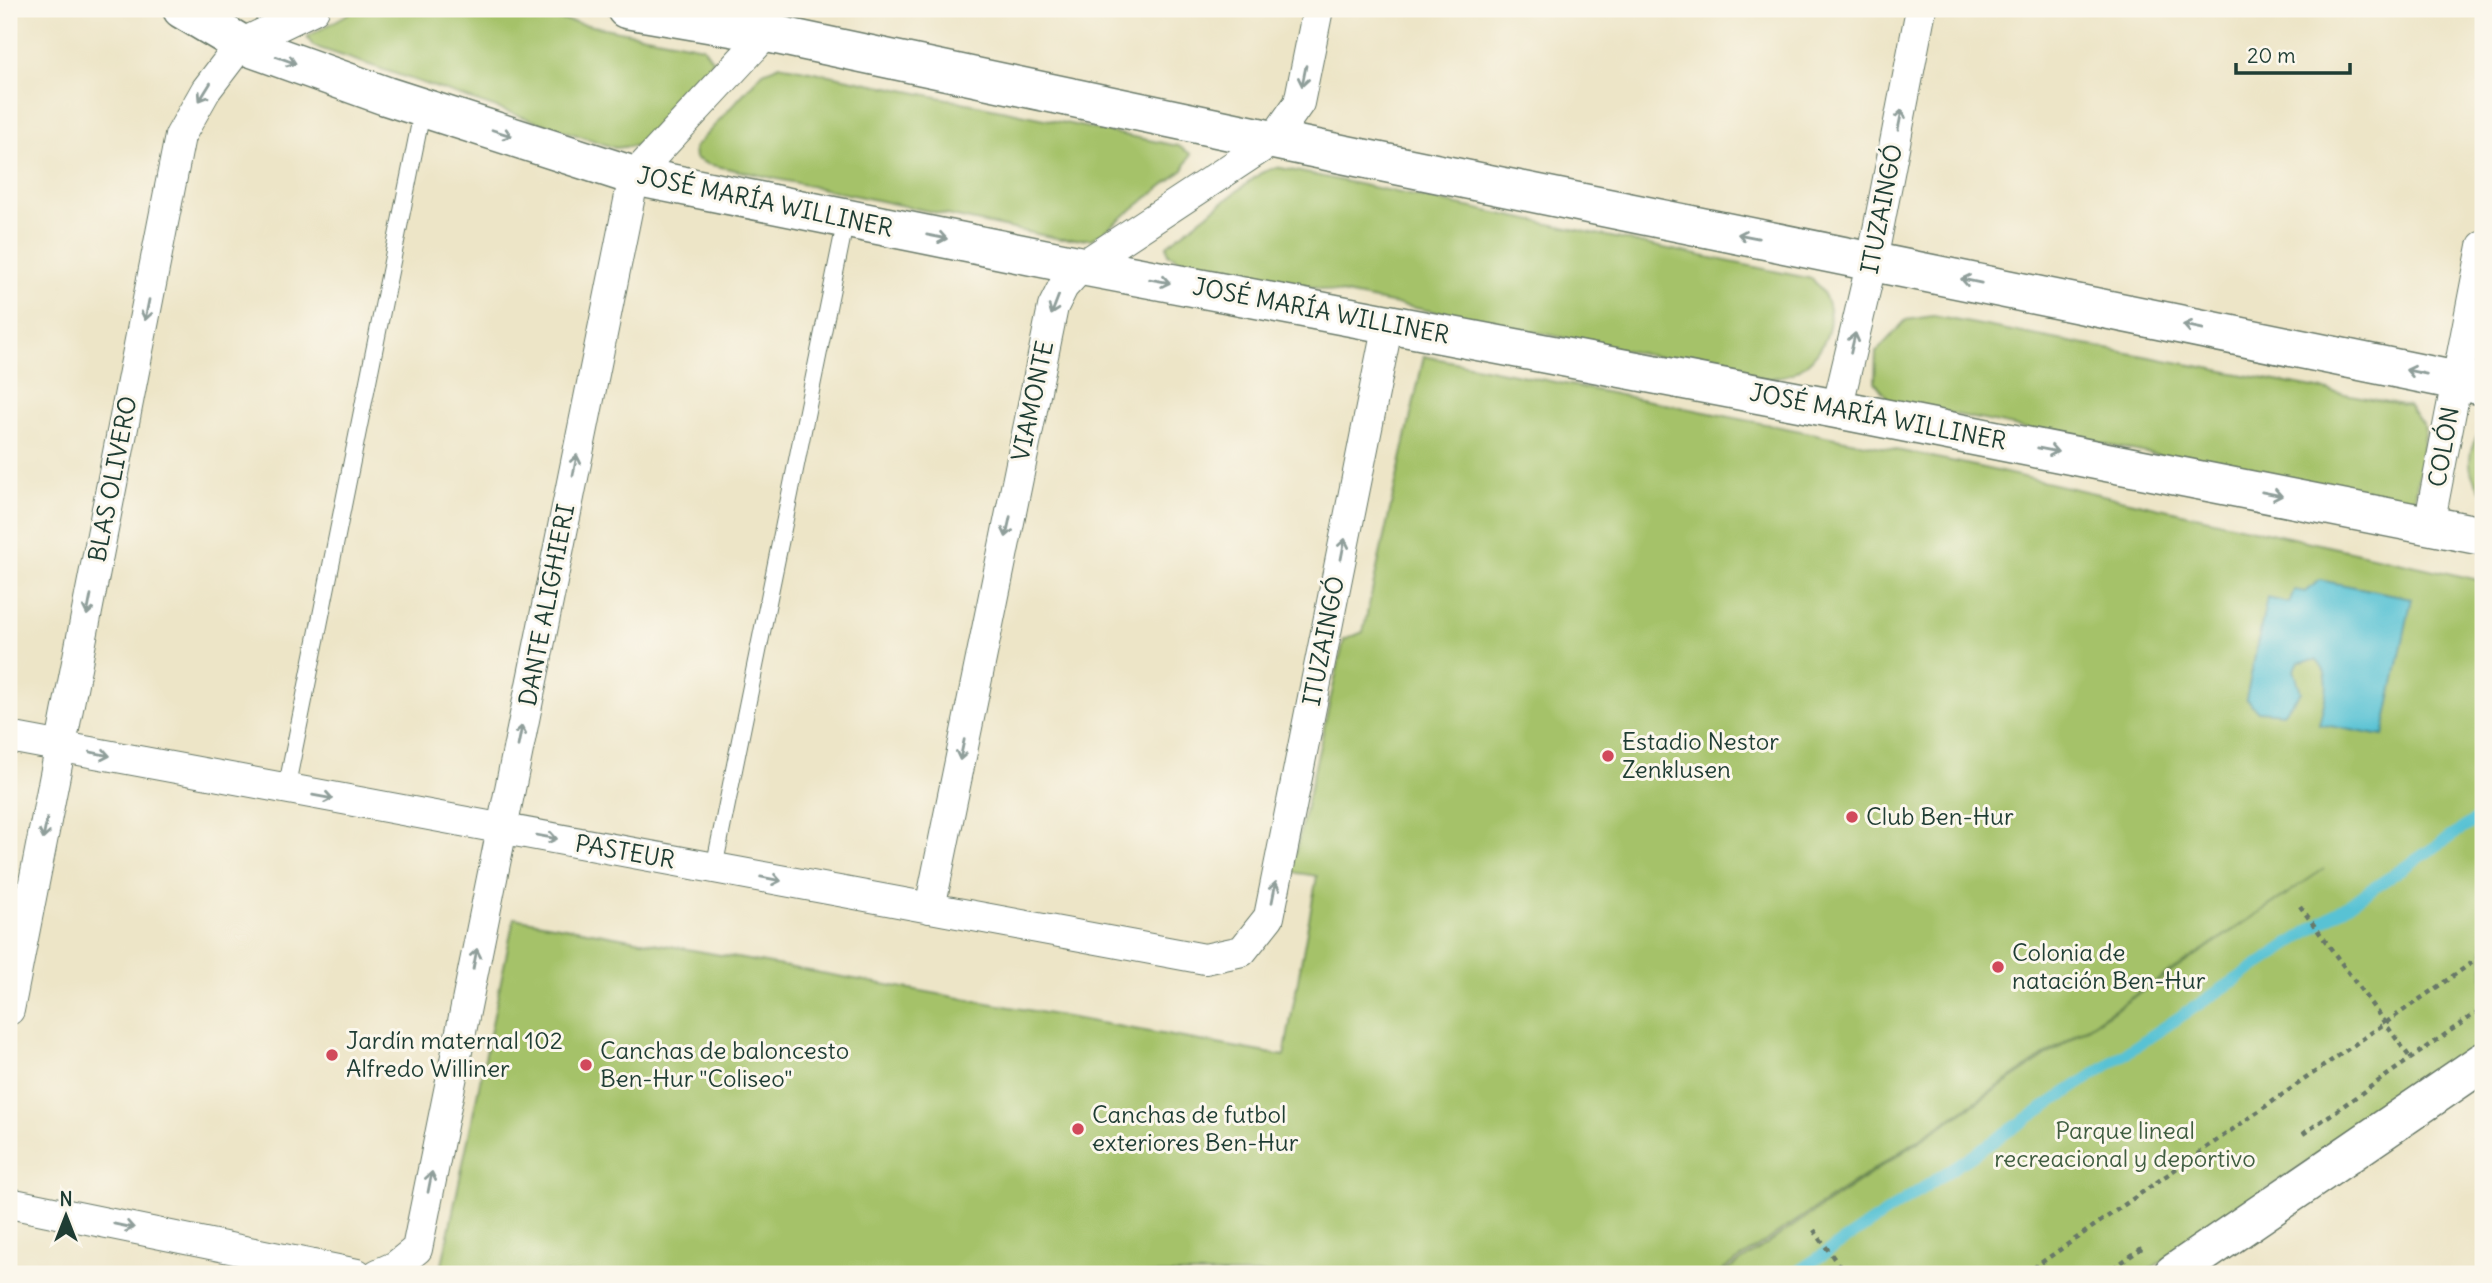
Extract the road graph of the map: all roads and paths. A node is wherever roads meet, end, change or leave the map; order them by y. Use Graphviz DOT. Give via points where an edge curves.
graph roads {
  1 [pos="181,9"];
  2 [pos="314,9"];
  3 [pos="626,9"];
  4 [pos="1318,9"];
  5 [pos="1921,9"];
  6 [pos="769,21"];
  7 [pos="241,44"];
  8 [pos="423,107"];
  9 [pos="1273,140"];
  10 [pos="634,176"];
  11 [pos="846,219"];
  12 [pos="2483,246"];
  13 [pos="1872,261"];
  14 [pos="1082,266"];
  15 [pos="1388,323"];
  16 [pos="2470,383"];
  17 [pos="1837,409"];
  18 [pos="2429,525"];
  19 [pos="2483,536"];
  20 [pos="9,737"];
  21 [pos="61,746"];
  22 [pos="286,790"];
  23 [pos="501,829"];
  24 [pos="714,868"];
  25 [pos="2300,906"];
  26 [pos="930,908"];
  27 [pos="1242,951"];
  28 [pos="2483,955"];
  29 [pos="9,1010"];
  30 [pos="2385,1023"];
  31 [pos="2483,1062"];
  32 [pos="2437,1094"];
  33 [pos="9,1203"];
  34 [pos="1814,1230"];
  35 [pos="1844,1273"];
  36 [pos="357,1274"];
  37 [pos="378,1274"];
  38 [pos="2025,1274"];
  39 [pos="2173,1274"];
  1 -- 7 [label="street, JOSÉ MARÍA WILLINER"];
  2 -- 7 [label="street, BLAS OLIVERO"];
  3 -- 6 [label="street"];
  4 -- 9 [label="street, VIAMONTE, one-way" via="1299,103"];
  13 -- 5 [label="street, ITUZAINGÓ, one-way"];
  6 -- 9 [label="street"];
  6 -- 10 [label="street"];
  7 -- 8 [label="street, JOSÉ MARÍA WILLINER, one-way"];
  7 -- 21 [label="street, BLAS OLIVERO, one-way" via="205,90 180,136"];
  8 -- 10 [label="street, JOSÉ MARÍA WILLINER, one-way"];
  8 -- 22 [label="lane"];
  13 -- 9 [label="street, one-way"];
  9 -- 14 [label="street, VIAMONTE"];
  10 -- 11 [label="street, JOSÉ MARÍA WILLINER"];
  23 -- 10 [label="street, DANTE ALIGHIERI, one-way"];
  11 -- 14 [label="street, JOSÉ MARÍA WILLINER, one-way"];
  11 -- 24 [label="lane"];
  12 -- 16 [label="street, COLÓN"];
  16 -- 13 [label="street, one-way"];
  17 -- 13 [label="street, ITUZAINGÓ, one-way"];
  14 -- 15 [label="street, JOSÉ MARÍA WILLINER, one-way"];
  14 -- 26 [label="street, VIAMONTE, one-way" via="1053,307"];
  15 -- 17 [label="street, JOSÉ MARÍA WILLINER"];
  27 -- 15 [label="street, ITUZAINGÓ, one-way" via="1269,917"];
  16 -- 18 [label="street, COLÓN"];
  17 -- 18 [label="street, JOSÉ MARÍA WILLINER, one-way"];
  18 -- 19 [label="street, JOSÉ MARÍA WILLINER"];
  20 -- 21 [label="street, PASTEUR"];
  21 -- 22 [label="street, PASTEUR, one-way"];
  21 -- 29 [label="street, BLAS OLIVERO, one-way"];
  22 -- 23 [label="street, PASTEUR, one-way"];
  23 -- 24 [label="street, PASTEUR, one-way"];
  37 -- 23 [label="street, DANTE ALIGHIERI, one-way" via="417,1249"];
  24 -- 26 [label="street, PASTEUR, one-way"];
  25 -- 30 [label="path"];
  26 -- 27 [label="street, PASTEUR" via="1205,960"];
  28 -- 30 [label="path"];
  30 -- 32 [label="path"];
  30 -- 38 [label="path"];
  31 -- 32 [label="street"];
  32 -- 39 [label="street"];
  33 -- 36 [label="street, one-way"];
  34 -- 35 [label="path"];
}
